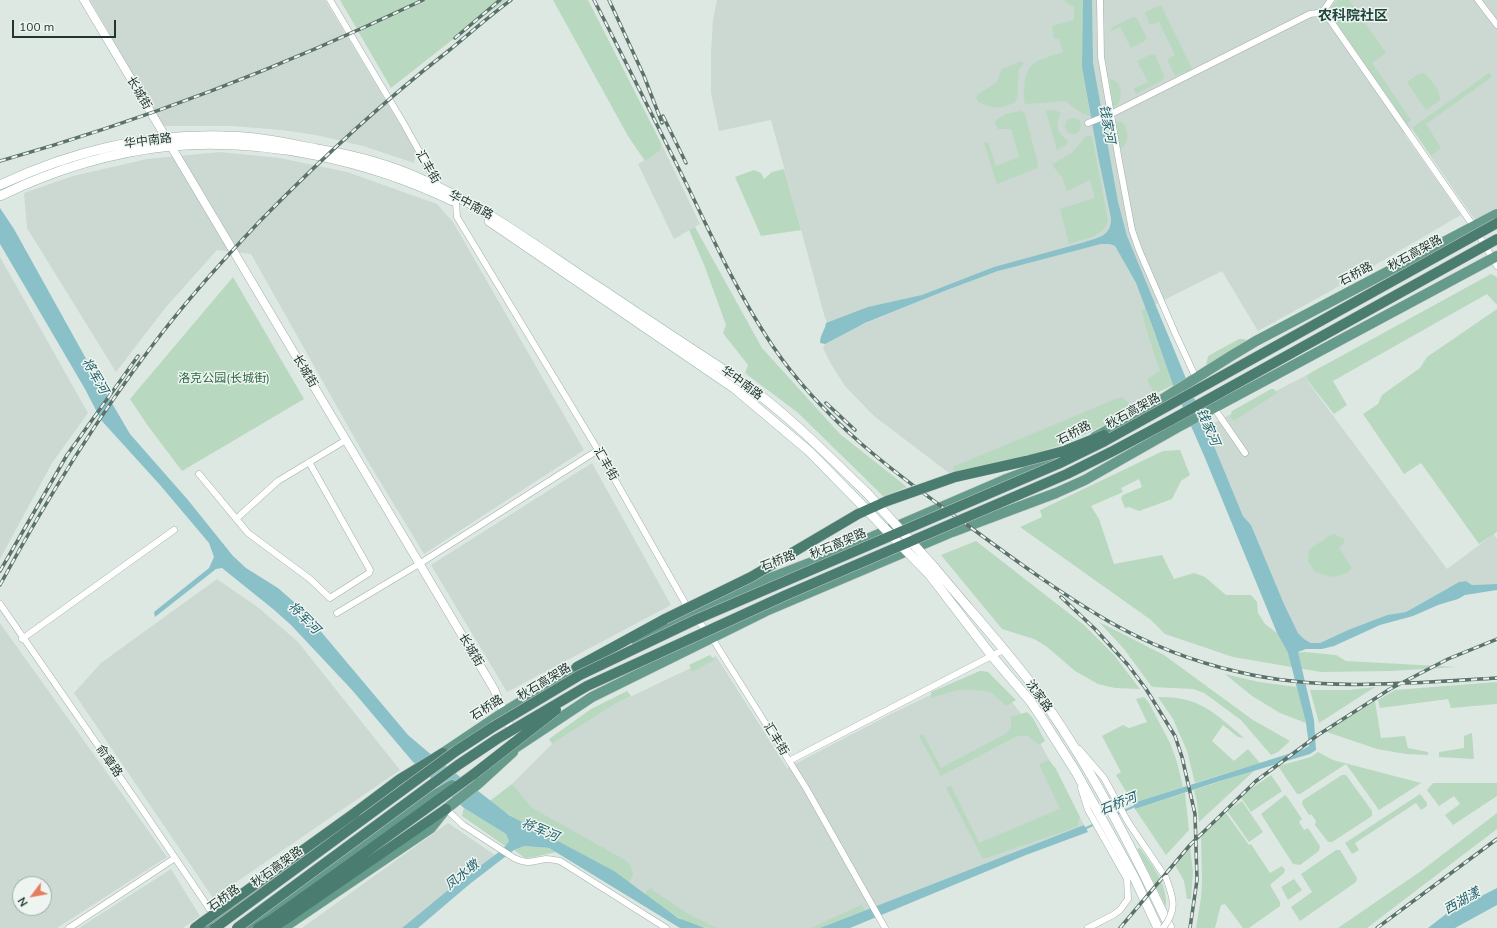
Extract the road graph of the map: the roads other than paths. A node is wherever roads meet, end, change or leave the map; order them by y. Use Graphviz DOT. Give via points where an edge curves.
graph roads {
  1 [pos="84,0"];
  2 [pos="330,0"];
  3 [pos="1100,0"];
  4 [pos="1331,0"];
  5 [pos="1478,0"];
  6 [pos="1321,14"];
  7 [pos="1497,25"];
  8 [pos="1111,114"];
  9 [pos="1088,123"];
  10 [pos="165,138"];
  11 [pos="170,146"];
  12 [pos="0,185"];
  13 [pos="440,188"];
  14 [pos="0,196"];
  15 [pos="456,203"];
  16 [pos="1497,214"];
  17 [pos="1497,223"];
  18 [pos="1474,227"];
  19 [pos="1497,239"];
  20 [pos="1495,260"];
  21 [pos="1194,379"];
  22 [pos="1211,410"];
  23 [pos="1159,412"];
  24 [pos="346,440"];
  25 [pos="598,450"];
  26 [pos="1245,453"];
  27 [pos="309,462"];
  28 [pos="199,474"];
  29 [pos="867,494"];
  30 [pos="236,519"];
  31 [pos="174,530"];
  32 [pos="419,564"];
  33 [pos="932,570"];
  34 [pos="0,604"];
  35 [pos="337,614"];
  36 [pos="692,614"];
  37 [pos="23,638"];
  38 [pos="712,638"];
  39 [pos="1003,650"];
  40 [pos="992,656"];
  41 [pos="576,668"];
  42 [pos="587,686"];
  43 [pos="504,712"];
  44 [pos="1064,731"];
  45 [pos="518,746"];
  46 [pos="440,754"];
  47 [pos="789,761"];
  48 [pos="414,772"];
  49 [pos="442,812"];
  50 [pos="1099,822"];
  51 [pos="175,858"];
  52 [pos="216,924"];
  53 [pos="69,928"];
  54 [pos="195,928"];
  55 [pos="205,928"];
  56 [pos="237,928"];
  57 [pos="250,928"];
  58 [pos="258,928"];
  59 [pos="272,928"];
  60 [pos="283,928"];
  61 [pos="666,928"];
  62 [pos="885,928"];
  63 [pos="1088,928"];
  64 [pos="1158,928"];
  65 [pos="1163,928"];
  66 [pos="1170,928"];
  1 -- 10 [label="street, 长城街"];
  2 -- 13 [label="street, 汇丰街"];
  3 -- 8 [label="street" via="1101,57"];
  4 -- 6 [label="street"];
  5 -- 7 [label="street"];
  6 -- 8 [label="street" via="1310,14"];
  6 -- 18 [label="street" via="1330,20"];
  8 -- 9 [label="street"];
  8 -- 21 [label="street" via="1132,230"];
  10 -- 11 [label="street, 长城街"];
  10 -- 12 [label="main road, 华中南路" via="102,148 23,174"];
  10 -- 13 [label="main road, 华中南路" via="226,136 284,142 378,163"];
  11 -- 14 [label="main road, 华中南路" via="122,154 68,168"];
  11 -- 15 [label="main road, 华中南路" via="224,145 276,148 324,157 406,181"];
  11 -- 24 [label="street, 长城街"];
  13 -- 15 [label="street, 汇丰街"];
  13 -- 29 [label="main road, 华中南路" via="505,224 746,385 818,446"];
  15 -- 25 [label="street, 汇丰街" via="457,217"];
  15 -- 33 [label="main road, 华中南路, bridge" via="506,232 734,388 810,452"];
  16 -- 18 [label="main road, 石桥路"];
  17 -- 23 [label="highway, 秋石高架路, bridge"];
  18 -- 20 [label="street"];
  18 -- 21 [label="main road, 石桥路" via="1256,341"];
  19 -- 42 [label="highway, 秋石高架路, bridge" via="1080,468 793,592"];
  20 -- 22 [label="main road"];
  21 -- 36 [label="main road, 石桥路" via="1150,407 1031,470 755,584"];
  22 -- 26 [label="street"];
  22 -- 38 [label="main road" via="1085,480 952,532 766,611"];
  23 -- 41 [label="highway, bridge" via="1064,451 955,477 887,501 858,514 751,577 665,619"];
  23 -- 52 [label="highway, 秋石高架路, bridge" via="1058,464 709,614 580,675 456,751"];
  24 -- 27 [label="street"];
  24 -- 32 [label="street, 长城街"];
  25 -- 32 [label="street"];
  25 -- 36 [label="street, 汇丰街"];
  27 -- 30 [label="street" via="278,481"];
  27 -- 30 [label="street" via="370,570 369,573 330,598 305,575 248,533"];
  28 -- 30 [label="street"];
  29 -- 33 [label="main road, 沈家路, bridge"];
  31 -- 37 [label="street"];
  32 -- 35 [label="street"];
  32 -- 43 [label="street, 长城街" via="494,689"];
  33 -- 39 [label="main road, 沈家路"];
  33 -- 40 [label="main road, 沈家路"];
  34 -- 37 [label="street, 俞章路"];
  36 -- 38 [label="street, 汇丰街"];
  36 -- 41 [label="main road, 石桥路"];
  37 -- 51 [label="street, 俞章路"];
  38 -- 45 [label="main road" via="592,697"];
  38 -- 47 [label="street, 汇丰街"];
  39 -- 40 [label="street"];
  39 -- 44 [label="main road, 沈家路"];
  40 -- 47 [label="street"];
  40 -- 50 [label="main road, 沈家路" via="1031,702 1076,772"];
  41 -- 43 [label="main road, 石桥路"];
  42 -- 56 [label="highway, 秋石高架路, bridge" via="458,765"];
  42 -- 58 [label="highway, bridge" via="474,774"];
  43 -- 45 [label="street, 长城街"];
  43 -- 46 [label="main road, 石桥路"];
  44 -- 65 [label="street, bridge" via="1104,778 1124,816 1166,878 1172,893 1173,913"];
  44 -- 66 [label="main road, 沈家路" via="1140,863"];
  45 -- 49 [label="main road" via="478,784"];
  45 -- 57 [label="main road" via="428,799"];
  46 -- 48 [label="highway"];
  47 -- 62 [label="street, 汇丰街"];
  48 -- 52 [label="main road, 石桥路"];
  48 -- 54 [label="highway, bridge"];
  49 -- 59 [label="highway"];
  49 -- 60 [label="main road" via="431,828"];
  49 -- 61 [label="street" via="522,862 533,863 547,859 560,861"];
  50 -- 63 [label="street" via="1126,879 1128,899 1120,910"];
  50 -- 64 [label="main road, 沈家路" via="1134,877"];
  51 -- 52 [label="street, 俞章路"];
  51 -- 53 [label="street"];
  52 -- 55 [label="main road, 石桥路"];
}
